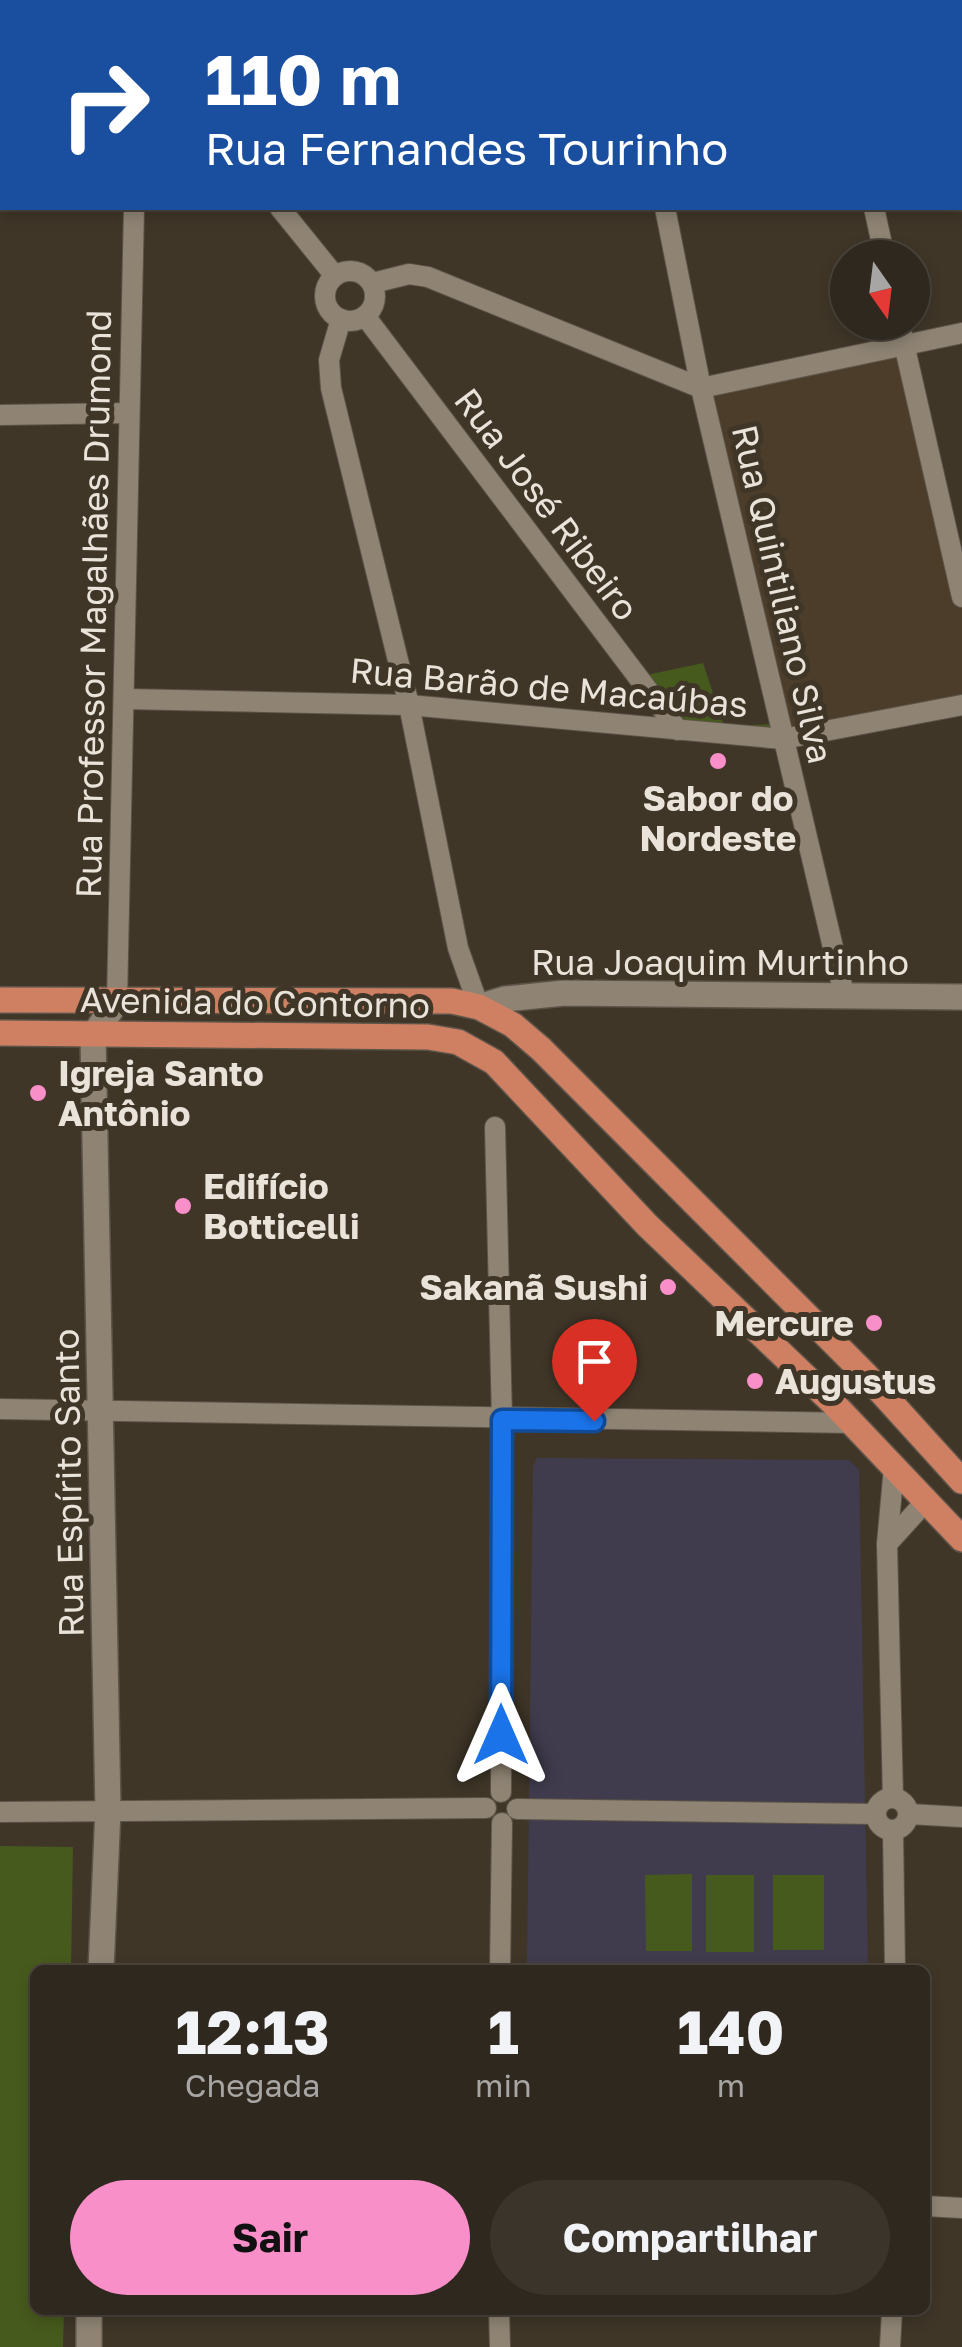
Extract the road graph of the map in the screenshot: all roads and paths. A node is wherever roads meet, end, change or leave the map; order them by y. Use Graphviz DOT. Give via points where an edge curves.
graph roads {
  1 [pos="134,210"];
  2 [pos="282,210"];
  3 [pos="665,210"];
  4 [pos="874,210"];
  5 [pos="880,240"];
  6 [pos="335,276"];
  7 [pos="372,283"];
  8 [pos="366,316"];
  9 [pos="341,319"];
  10 [pos="962,333"];
  11 [pos="903,340"];
  12 [pos="904,346"];
  13 [pos="701,388"];
  14 [pos="128,413"];
  15 [pos="0,416"];
  16 [pos="962,597"];
  17 [pos="126,699"];
  18 [pos="962,704"];
  19 [pos="409,705"];
  20 [pos="678,730"];
  21 [pos="783,739"];
  22 [pos="844,994"];
  23 [pos="962,998"];
  24 [pos="0,1000"];
  25 [pos="117,1002"];
  26 [pos="479,1007"];
  27 [pos="0,1033"];
  28 [pos="93,1036"];
  29 [pos="428,1037"];
  30 [pos="495,1127"];
  31 [pos="0,1410"];
  32 [pos="102,1410"];
  33 [pos="502,1420"];
  34 [pos="852,1423"];
  35 [pos="894,1468"];
  36 [pos="962,1481"];
  37 [pos="926,1500"];
  38 [pos="962,1539"];
  39 [pos="887,1544"];
  40 [pos="893,1798"];
  41 [pos="108,1810"];
  42 [pos="0,1812"];
  43 [pos="502,1813"];
  44 [pos="876,1814"];
  45 [pos="908,1814"];
  46 [pos="962,1817"];
  47 [pos="893,1830"];
  48 [pos="101,1965"];
  49 [pos="500,1965"];
  50 [pos="896,1965"];
  51 [pos="930,2206"];
  52 [pos="962,2208"];
  53 [pos="89,2315"];
  54 [pos="499,2315"];
  55 [pos="892,2315"];
  56 [pos="90,2347"];
  57 [pos="500,2347"];
  58 [pos="890,2347"];
  1 -- 14 [label="street, Rua Professor Magalhães Drumond"];
  2 -- 6 [label="street"];
  3 -- 13 [label="street, Rua Quintiliano Silva"];
  4 -- 5 [label="street"];
  6 -- 7 [label="street" via="360,272"];
  6 -- 9 [label="street" via="325,295"];
  7 -- 8 [label="street" via="374,304"];
  7 -- 13 [label="street" via="409,274 428,278"];
  8 -- 9 [label="street"];
  8 -- 20 [label="street, Rua José Ribeiro"];
  9 -- 19 [label="street" via="329,360 331,388"];
  10 -- 12 [label="street"];
  11 -- 12 [label="street"];
  12 -- 13 [label="street"];
  12 -- 16 [label="street"];
  13 -- 21 [label="street, Rua Quintiliano Silva"];
  14 -- 15 [label="street"];
  14 -- 17 [label="street, Rua Professor Magalhães Drumond"];
  17 -- 19 [label="street, Rua Barão de Macaúbas"];
  17 -- 25 [label="street, Rua Professor Magalhães Drumond"];
  18 -- 21 [label="street, Rua Barão de Macaúbas"];
  19 -- 20 [label="street, Rua Barão de Macaúbas"];
  19 -- 26 [label="street" via="458,948"];
  20 -- 21 [label="street, Rua Barão de Macaúbas"];
  21 -- 22 [label="street, Rua Quintiliano Silva"];
  22 -- 23 [label="street, Rua Joaquim Murtinho"];
  22 -- 26 [label="street, Rua Joaquim Murtinho" via="564,993"];
  24 -- 25 [label="main road, Avenida do Contorno"];
  25 -- 26 [label="main road, Avenida do Contorno" via="452,1001"];
  25 -- 28 [label="street"];
  26 -- 29 [label="main road"];
  26 -- 36 [label="main road, Avenida do Contorno" via="513,1025 631,1136"];
  27 -- 28 [label="main road, Avenida do Contorno"];
  28 -- 29 [label="main road, Avenida do Contorno"];
  28 -- 32 [label="street, Rua Espírito Santo"];
  29 -- 34 [label="main road, Avenida do Contorno" via="458,1042 494,1062 647,1225"];
  30 -- 33 [label="street"];
  31 -- 32 [label="street"];
  32 -- 33 [label="street"];
  32 -- 41 [label="street, Rua Espírito Santo"];
  33 -- 34 [label="street"];
  33 -- 43 [label="street" via="501,1792 489,1799"];
  34 -- 35 [label="main road, Avenida do Contorno"];
  35 -- 37 [label="main road, Avenida do Contorno"];
  35 -- 39 [label="street"];
  37 -- 38 [label="main road, Avenida do Contorno"];
  37 -- 39 [label="street"];
  39 -- 40 [label="street"];
  40 -- 44 [label="street" via="883,1800"];
  40 -- 45 [label="street"];
  41 -- 42 [label="street"];
  41 -- 43 [label="street"];
  41 -- 48 [label="street, Rua Espírito Santo"];
  43 -- 44 [label="street"];
  43 -- 49 [label="street"];
  44 -- 47 [label="street"];
  45 -- 46 [label="street"];
  45 -- 47 [label="street"];
  47 -- 50 [label="street"];
  51 -- 52 [label="street"];
  53 -- 56 [label="street"];
  54 -- 57 [label="street"];
  55 -- 58 [label="street"];
}
